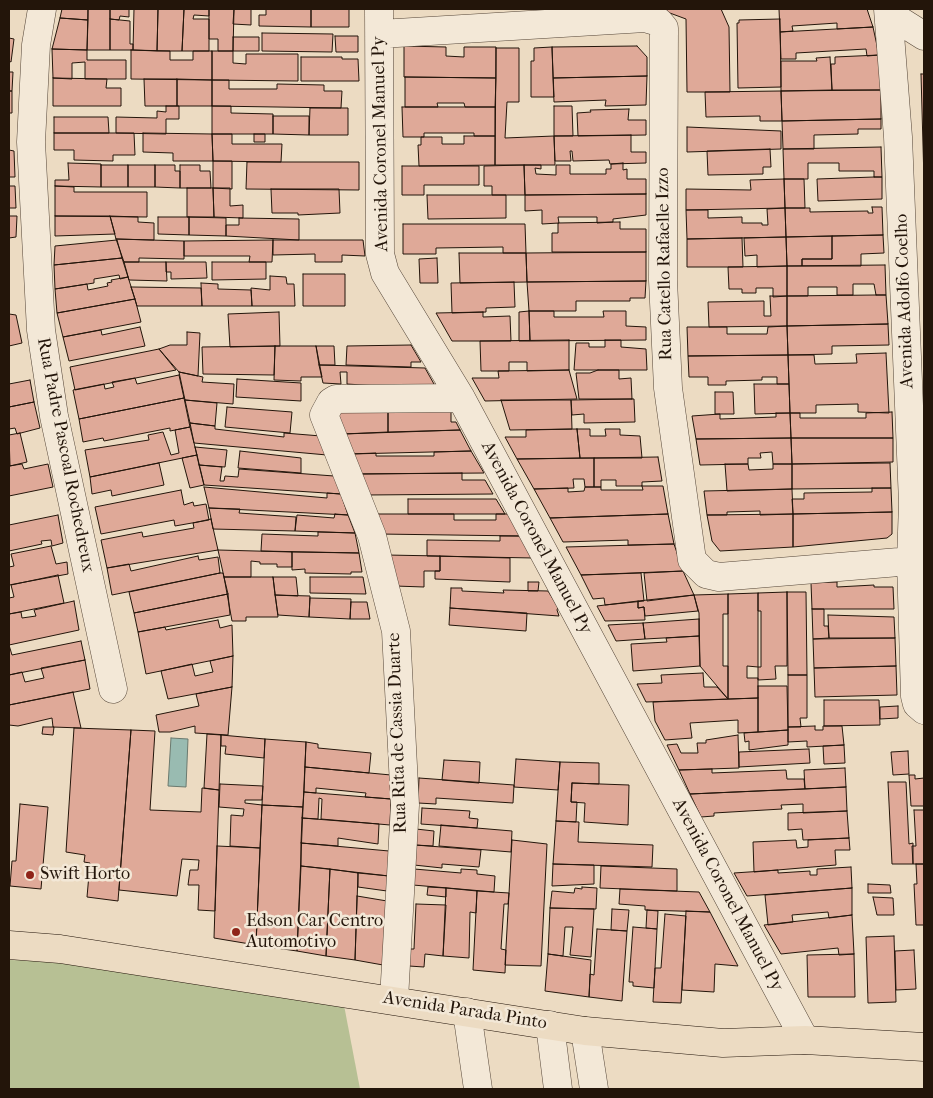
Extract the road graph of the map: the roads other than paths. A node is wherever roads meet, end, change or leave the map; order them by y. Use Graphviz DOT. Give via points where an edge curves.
graph roads {
  1 [pos="42,9"];
  2 [pos="888,12"];
  3 [pos="379,21"];
  4 [pos="924,36"];
  5 [pos="461,398"];
  6 [pos="919,503"];
  7 [pos="911,561"];
  8 [pos="113,689"];
  9 [pos="924,710"];
  10 [pos="9,945"];
  11 [pos="394,999"];
  12 [pos="467,1012"];
  13 [pos="550,1025"];
  14 [pos="586,1031"];
  15 [pos="805,1040"];
  16 [pos="924,1047"];
  17 [pos="478,1089"];
  18 [pos="558,1089"];
  19 [pos="594,1089"];
  1 -- 8 [label="street, Rua Padre Pascoal Rochedreux" via="36,46 31,142 41,330 54,416"];
  2 -- 4 [label="street"];
  2 -- 6 [label="street, Avenida Adolfo Coelho"];
  3 -- 5 [label="street, Avenida Coronel Manuel Py" via="380,254 392,286"];
  3 -- 7 [label="street, Rua Catello Rafaelle Izzo" via="645,18 659,22 664,28 663,280 668,388 692,560 706,574 719,577"];
  5 -- 11 [label="street, Rua Rita de Cassia Duarte" via="336,399 324,415 372,536 396,632 405,805"];
  5 -- 15 [label="street, Avenida Coronel Manuel Py"];
  6 -- 7 [label="street, Avenida Adolfo Coelho"];
  7 -- 9 [label="street, Avenida Adolfo Coelho" via="915,696 917,704"];
  10 -- 11 [label="main road, Avenida Parada Pinto" via="60,949"];
  11 -- 12 [label="main road, Avenida Parada Pinto"];
  12 -- 13 [label="main road, Avenida Parada Pinto"];
  12 -- 17 [label="street"];
  13 -- 14 [label="main road, Avenida Parada Pinto"];
  13 -- 18 [label="street"];
  14 -- 15 [label="main road, Avenida Parada Pinto" via="722,1043"];
  14 -- 19 [label="street"];
  15 -- 16 [label="main road, Avenida Parada Pinto"];
}
